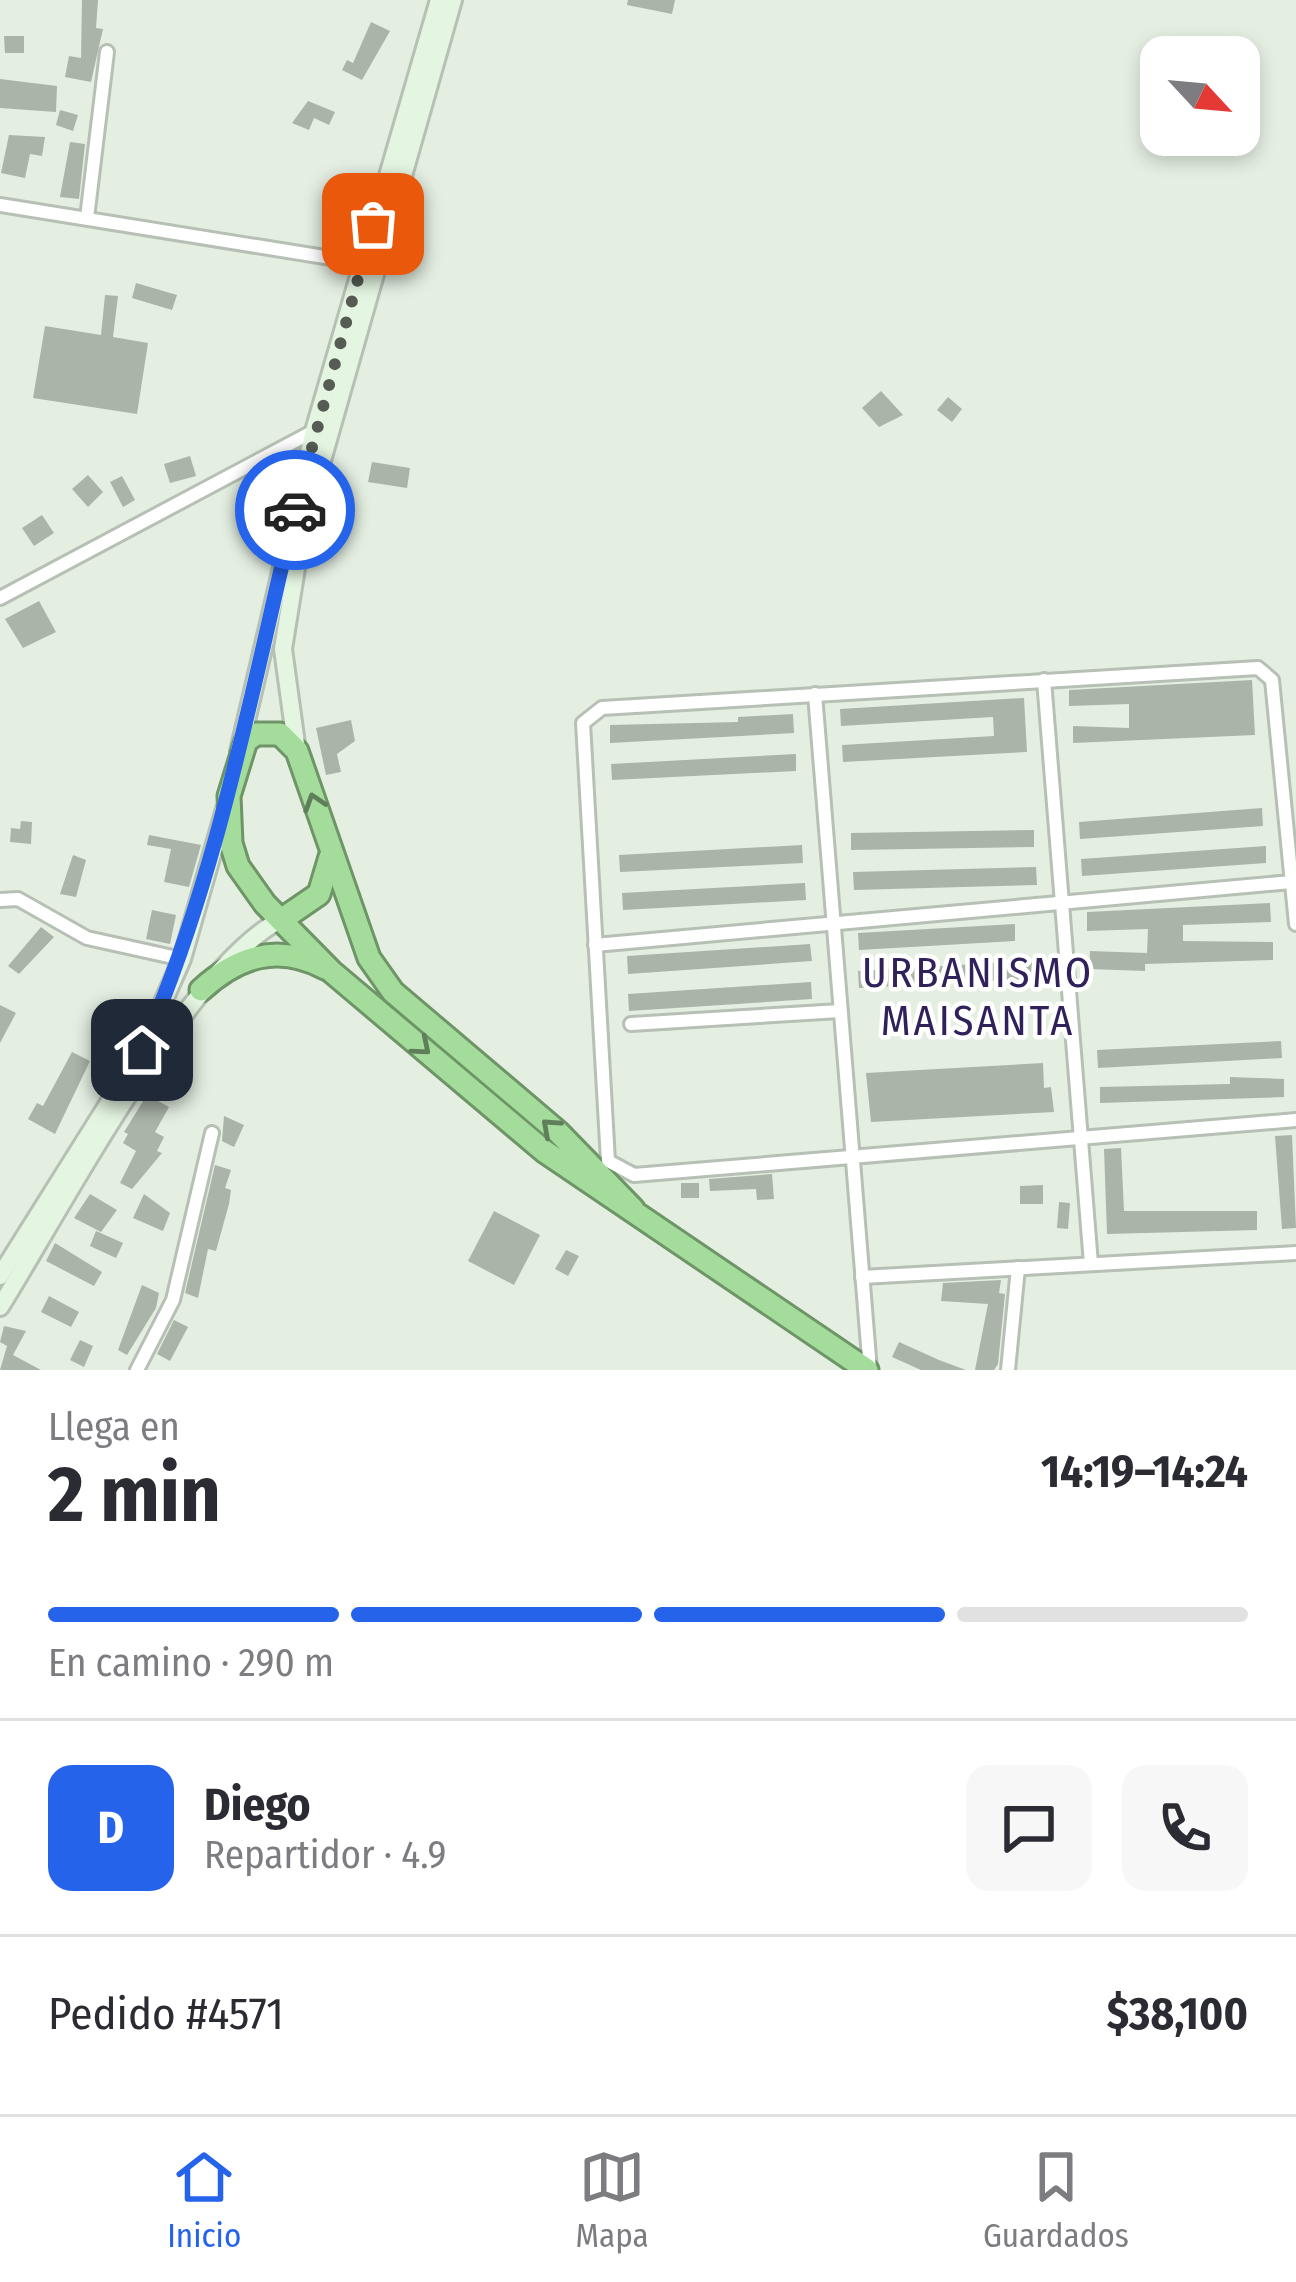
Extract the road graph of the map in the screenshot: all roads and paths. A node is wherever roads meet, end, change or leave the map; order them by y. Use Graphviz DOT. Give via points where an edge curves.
graph roads {
  1 [pos="440,0"];
  2 [pos="453,0"];
  3 [pos="107,52"];
  4 [pos="0,205"];
  5 [pos="87,218"];
  6 [pos="362,263"];
  7 [pos="314,431"];
  8 [pos="0,598"];
  9 [pos="1044,680"];
  10 [pos="815,694"];
  11 [pos="239,751"];
  12 [pos="297,751"];
  13 [pos="229,796"];
  14 [pos="330,854"];
  15 [pos="1291,882"];
  16 [pos="0,900"];
  17 [pos="1062,903"];
  18 [pos="284,918"];
  19 [pos="833,923"];
  20 [pos="1296,925"];
  21 [pos="595,945"];
  22 [pos="182,958"];
  23 [pos="332,972"];
  24 [pos="201,990"];
  25 [pos="840,1011"];
  26 [pos="631,1024"];
  27 [pos="1296,1120"];
  28 [pos="212,1132"];
  29 [pos="1081,1134"];
  30 [pos="852,1153"];
  31 [pos="633,1209"];
  32 [pos="1296,1253"];
  33 [pos="1091,1264"];
  34 [pos="1018,1268"];
  35 [pos="0,1276"];
  36 [pos="862,1276"];
  37 [pos="0,1307"];
  38 [pos="137,1370"];
  39 [pos="868,1370"];
  40 [pos="1008,1370"];
  1 -- 6 [label="main road"];
  2 -- 12 [label="main road" via="302,531 283,649"];
  3 -- 5 [label="street"];
  4 -- 5 [label="street"];
  5 -- 6 [label="street"];
  6 -- 7 [label="main road"];
  7 -- 8 [label="street"];
  7 -- 11 [label="main road"];
  9 -- 10 [label="street"];
  9 -- 15 [label="street" via="1267,672"];
  9 -- 17 [label="street"];
  10 -- 19 [label="street"];
  10 -- 21 [label="street" via="602,708 586,718"];
  11 -- 12 [label="highway" via="268,731"];
  11 -- 13 [label="highway"];
  14 -- 12 [label="highway, one-way"];
  13 -- 18 [label="highway" via="238,866"];
  13 -- 22 [label="main road"];
  14 -- 18 [label="highway" via="319,894"];
  31 -- 14 [label="highway, one-way" via="558,1132 393,992 369,958"];
  15 -- 17 [label="street"];
  15 -- 20 [label="street"];
  16 -- 22 [label="street" via="18,899 87,938"];
  17 -- 19 [label="street"];
  17 -- 29 [label="street"];
  18 -- 23 [label="highway"];
  18 -- 24 [label="main road" via="245,941"];
  19 -- 21 [label="street"];
  19 -- 25 [label="street"];
  21 -- 30 [label="street" via="614,1167 634,1175"];
  22 -- 35 [label="main road" via="142,1050"];
  23 -- 24 [label="highway" via="278,953 249,957"];
  23 -- 31 [label="highway, one-way" via="544,1151"];
  24 -- 37 [label="main road"];
  25 -- 26 [label="street"];
  25 -- 30 [label="street"];
  27 -- 29 [label="street"];
  28 -- 38 [label="street" via="172,1300"];
  29 -- 30 [label="street"];
  29 -- 33 [label="street"];
  30 -- 36 [label="street"];
  31 -- 39 [label="highway"];
  32 -- 33 [label="street"];
  33 -- 34 [label="street"];
  34 -- 36 [label="street"];
  34 -- 40 [label="street"];
  36 -- 39 [label="street"];
}
